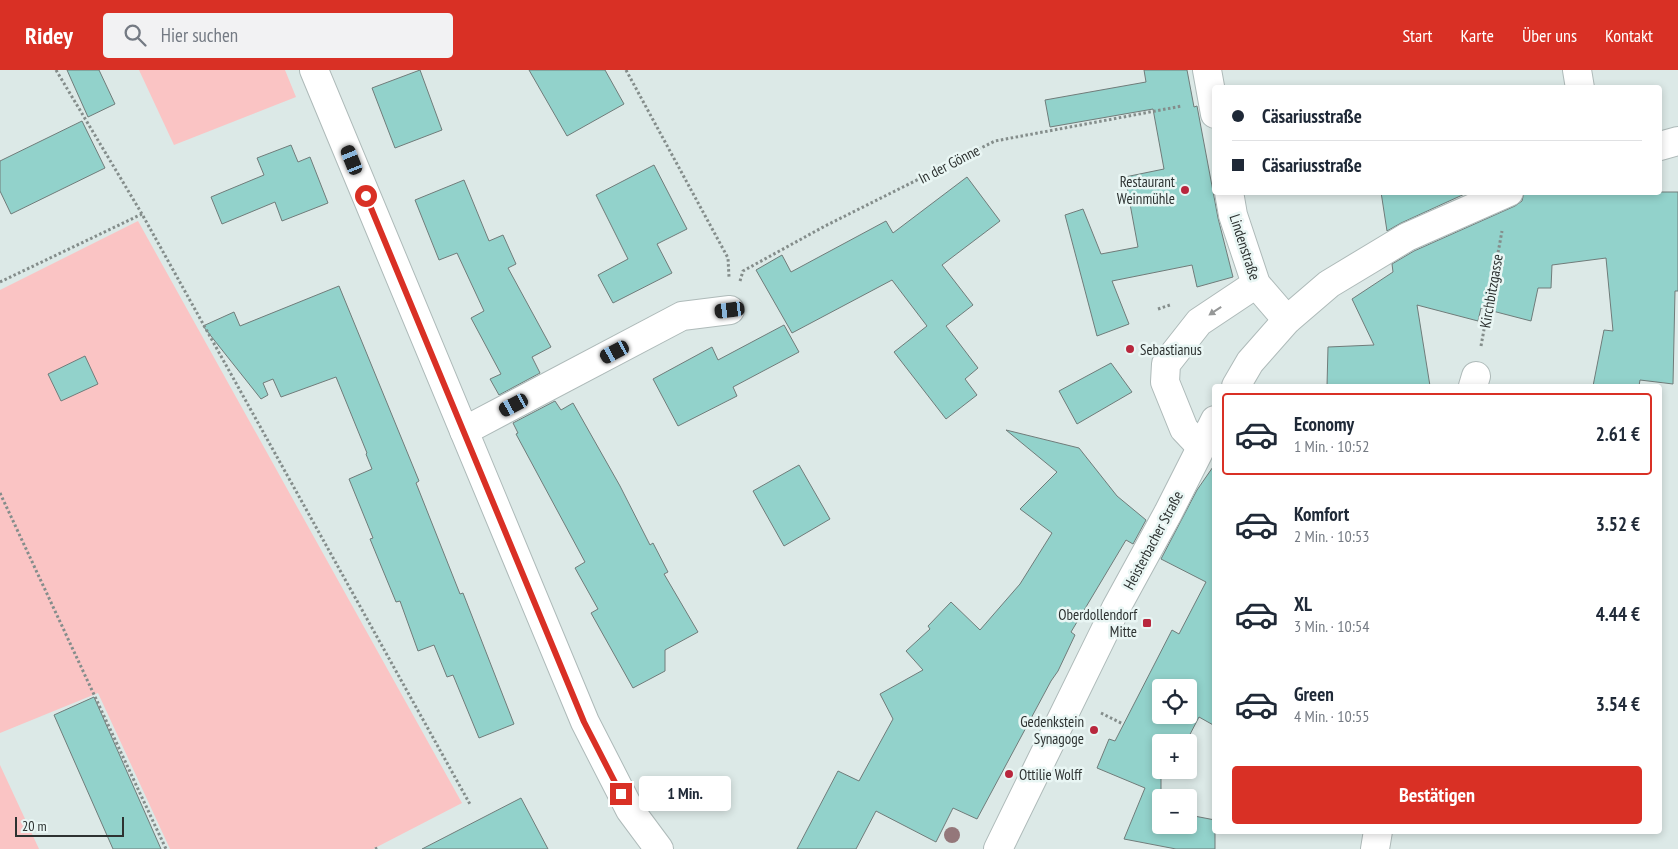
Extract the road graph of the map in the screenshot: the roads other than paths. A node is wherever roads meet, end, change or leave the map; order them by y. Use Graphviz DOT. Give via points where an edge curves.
graph roads {
  1 [pos="314,70"];
  2 [pos="1207,70"];
  3 [pos="1577,70"];
  4 [pos="1580,85"];
  5 [pos="1212,96"];
  6 [pos="1678,141"];
  7 [pos="1662,145"];
  8 [pos="1230,195"];
  9 [pos="1502,195"];
  10 [pos="1256,284"];
  11 [pos="730,310"];
  12 [pos="1287,320"];
  13 [pos="1237,384"];
  14 [pos="1212,426"];
  15 [pos="464,431"];
  16 [pos="1201,448"];
  17 [pos="1377,834"];
  18 [pos="659,849"];
  19 [pos="998,849"];
  20 [pos="1374,849"];
  1 -- 15 [label="main road"];
  2 -- 5 [label="main road"];
  3 -- 4 [label="main road"];
  6 -- 7 [label="main road"];
  8 -- 10 [label="main road, Lindenstraße"];
  9 -- 12 [label="main road" via="1407,237 1329,284"];
  10 -- 12 [label="main road, Lindenstraße"];
  10 -- 16 [label="main road, one-way" via="1200,322 1166,364 1165,382 1184,429"];
  11 -- 15 [label="main road" via="682,316"];
  12 -- 13 [label="main road" via="1250,362"];
  14 -- 16 [label="main road, Heisterbacher Straße"];
  15 -- 18 [label="main road" via="584,722 630,810"];
  16 -- 19 [label="main road, Heisterbacher Straße" via="1116,608"];
  17 -- 20 [label="main road"];
}
